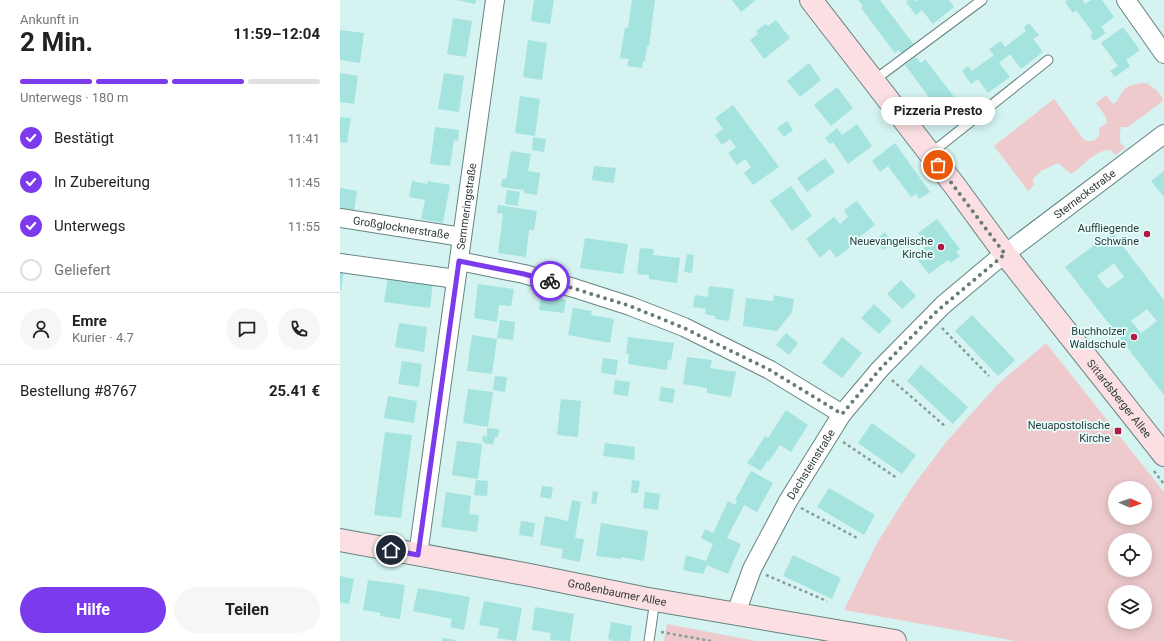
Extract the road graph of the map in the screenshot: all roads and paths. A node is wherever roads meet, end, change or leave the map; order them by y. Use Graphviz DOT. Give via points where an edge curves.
graph roads {
  1 [pos="495,0"];
  2 [pos="811,0"];
  3 [pos="982,0"];
  4 [pos="1126,0"];
  5 [pos="1164,54"];
  6 [pos="1048,60"];
  7 [pos="873,81"];
  8 [pos="1164,134"];
  9 [pos="930,154"];
  10 [pos="340,218"];
  11 [pos="462,237"];
  12 [pos="1005,254"];
  13 [pos="459,261"];
  14 [pos="340,263"];
  15 [pos="456,279"];
  16 [pos="931,317"];
  17 [pos="880,369"];
  18 [pos="990,376"];
  19 [pos="842,414"];
  20 [pos="946,427"];
  21 [pos="830,433"];
  22 [pos="1164,455"];
  23 [pos="897,478"];
  24 [pos="788,501"];
  25 [pos="340,540"];
  26 [pos="859,540"];
  27 [pos="418,555"];
  28 [pos="752,569"];
  29 [pos="655,600"];
  30 [pos="827,601"];
  31 [pos="736,613"];
  32 [pos="650,630"];
  33 [pos="649,641"];
  34 [pos="711,641"];
  35 [pos="896,641"];
  1 -- 11 [label="street, Semmeringstraße"];
  2 -- 7 [label="main road, Sittardsberger Allee"];
  3 -- 7 [label="lane"];
  4 -- 5 [label="street"];
  6 -- 9 [label="lane"];
  7 -- 9 [label="main road, Sittardsberger Allee"];
  8 -- 12 [label="street, Sterneckstraße"];
  9 -- 12 [label="main road, Sittardsberger Allee"];
  10 -- 11 [label="street, Großglocknerstraße"];
  11 -- 13 [label="street, Semmeringstraße"];
  12 -- 16 [label="street, Dachsteinstraße"];
  12 -- 22 [label="main road, Sittardsberger Allee"];
  13 -- 15 [label="street, Semmeringstraße"];
  13 -- 19 [label="street" via="524,274 630,306 677,325 770,370"];
  14 -- 15 [label="street"];
  15 -- 27 [label="street, Semmeringstraße"];
  16 -- 17 [label="street, Dachsteinstraße"];
  16 -- 18 [label="path"];
  17 -- 19 [label="street, Dachsteinstraße"];
  17 -- 20 [label="path"];
  19 -- 21 [label="street, Dachsteinstraße"];
  21 -- 23 [label="path"];
  21 -- 24 [label="street, Dachsteinstraße"];
  24 -- 26 [label="path"];
  24 -- 28 [label="street, Dachsteinstraße"];
  25 -- 27 [label="main road, Großenbaumer Allee"];
  27 -- 29 [label="main road, Großenbaumer Allee"];
  28 -- 30 [label="path"];
  28 -- 31 [label="street, Dachsteinstraße"];
  29 -- 31 [label="main road, Großenbaumer Allee"];
  29 -- 32 [label="lane"];
  31 -- 35 [label="main road, Großenbaumer Allee"];
  32 -- 33 [label="lane"];
  32 -- 34 [label="path"];
}
